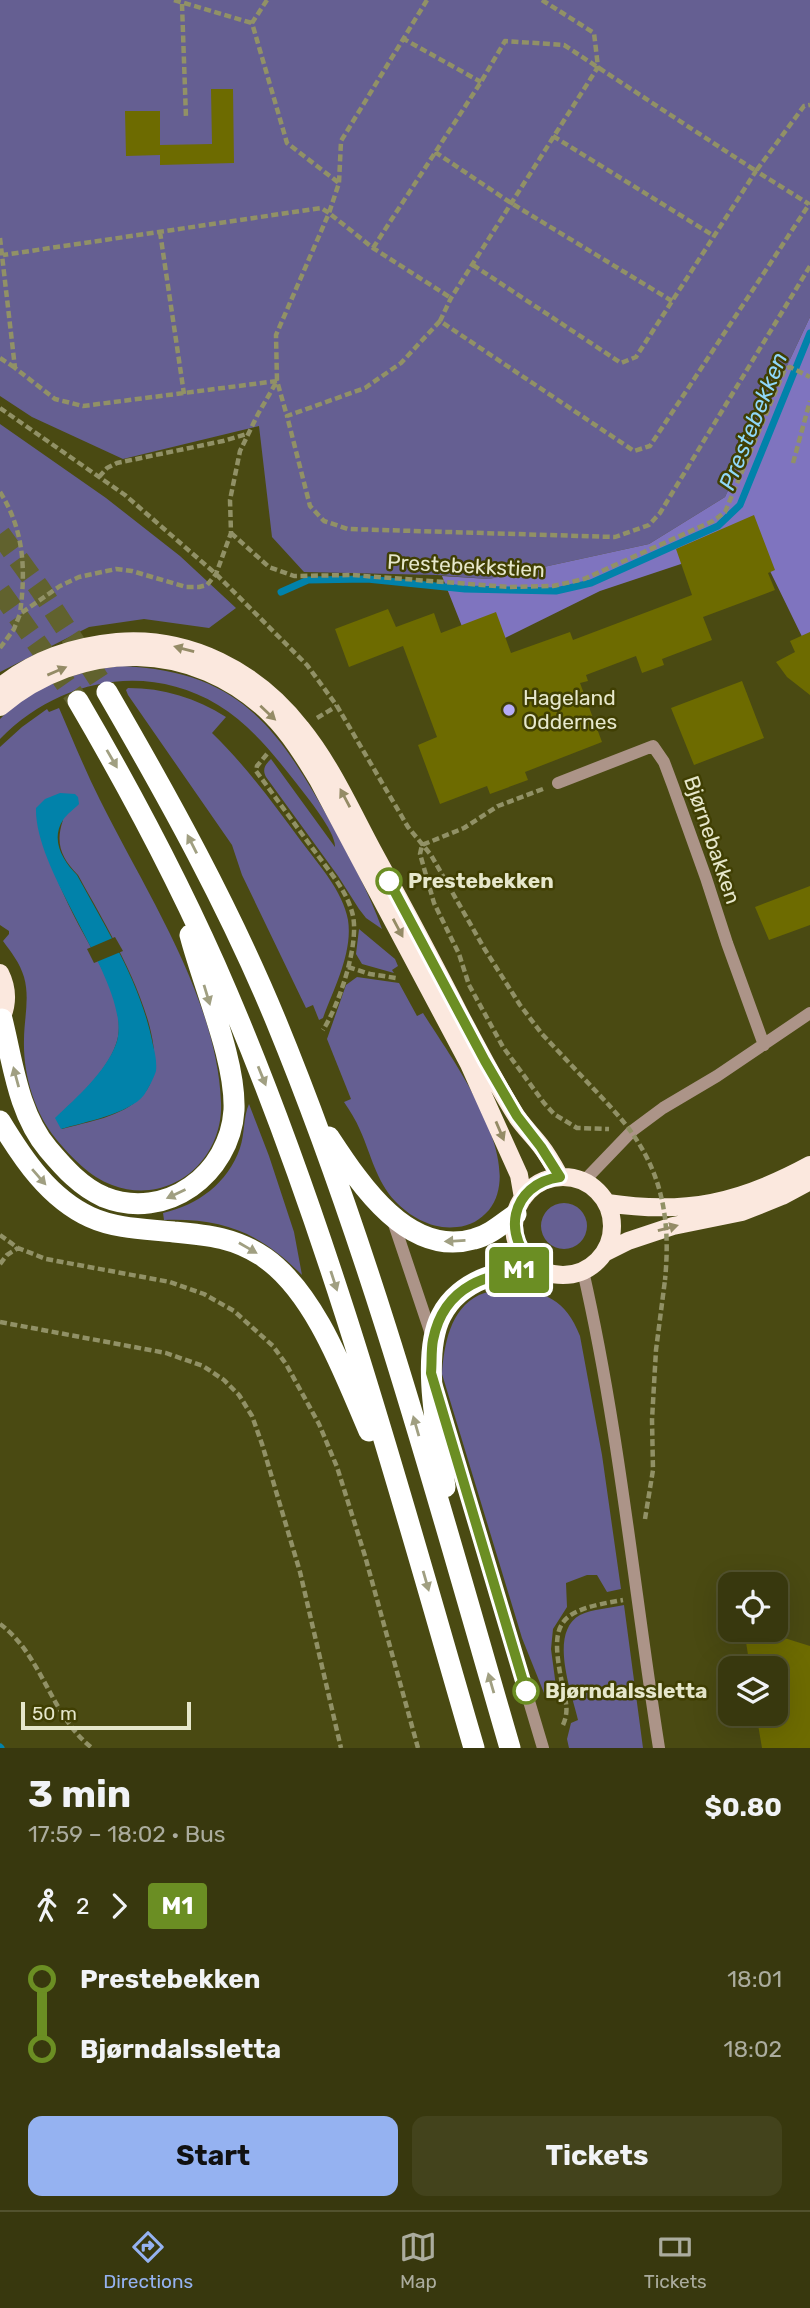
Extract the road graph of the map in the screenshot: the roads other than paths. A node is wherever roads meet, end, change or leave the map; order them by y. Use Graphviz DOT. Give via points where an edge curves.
graph roads {
  1 [pos="0,687"];
  2 [pos="107,692"];
  3 [pos="78,701"];
  4 [pos="0,707"];
  5 [pos="558,783"];
  6 [pos="177,882"];
  7 [pos="0,973"];
  8 [pos="810,1013"];
  9 [pos="1,1020"];
  10 [pos="764,1045"];
  11 [pos="313,1113"];
  12 [pos="0,1121"];
  13 [pos="810,1165"];
  14 [pos="560,1177"];
  15 [pos="584,1181"];
  16 [pos="810,1181"];
  17 [pos="607,1203"];
  18 [pos="519,1206"];
  19 [pos="390,1213"];
  20 [pos="604,1253"];
  21 [pos="538,1268"];
  22 [pos="583,1271"];
  23 [pos="433,1341"];
  24 [pos="431,1373"];
  25 [pos="407,1516"];
  26 [pos="456,1562"];
  27 [pos="474,1748"];
  28 [pos="510,1748"];
  29 [pos="543,1748"];
  30 [pos="659,1748"];
  14 -- 1 [label="main road, one-way" via="485,1061 326,765 300,726 266,691 206,656 173,646 129,641 52,656"];
  11 -- 2 [label="highway, one-way" via="223,905"];
  3 -- 6 [label="highway, one-way"];
  4 -- 18 [label="main road, one-way" via="37,681 73,665 137,657 177,662 216,676 269,714 318,780 470,1064 519,1175"];
  5 -- 10 [label="street, Bjørnebakken" via="653,746 673,786"];
  6 -- 9 [label="highway, one-way" via="234,1095 225,1147 198,1182 162,1200 141,1203 105,1197 73,1176 46,1146 24,1108"];
  6 -- 25 [label="highway, one-way" via="267,1088 354,1341"];
  7 -- 9 [label="main road" via="6,988"];
  8 -- 10 [label="street"];
  10 -- 15 [label="street" via="632,1130"];
  11 -- 19 [label="highway" via="358,1178"];
  26 -- 11 [label="highway, one-way"];
  12 -- 25 [label="highway, one-way" via="42,1182 91,1217 132,1228 220,1237 253,1251 280,1271 322,1328"];
  13 -- 17 [label="main road" via="781,1181 706,1205 656,1209"];
  14 -- 15 [label="main road"];
  14 -- 18 [label="main road" via="543,1181"];
  15 -- 17 [label="main road"];
  20 -- 16 [label="main road, one-way" via="673,1226 742,1212"];
  17 -- 20 [label="main road" via="613,1228"];
  18 -- 19 [label="highway, one-way" via="486,1234 446,1242 419,1234"];
  18 -- 21 [label="main road" via="514,1227 521,1251"];
  19 -- 23 [label="street"];
  20 -- 22 [label="main road"];
  21 -- 22 [label="main road" via="561,1275"];
  21 -- 23 [label="highway" via="503,1272 462,1291 440,1317"];
  22 -- 30 [label="street" via="614,1435"];
  23 -- 24 [label="highway"];
  24 -- 26 [label="highway"];
  24 -- 29 [label="street"];
  25 -- 27 [label="highway, one-way"];
  28 -- 26 [label="highway, one-way"];
}
